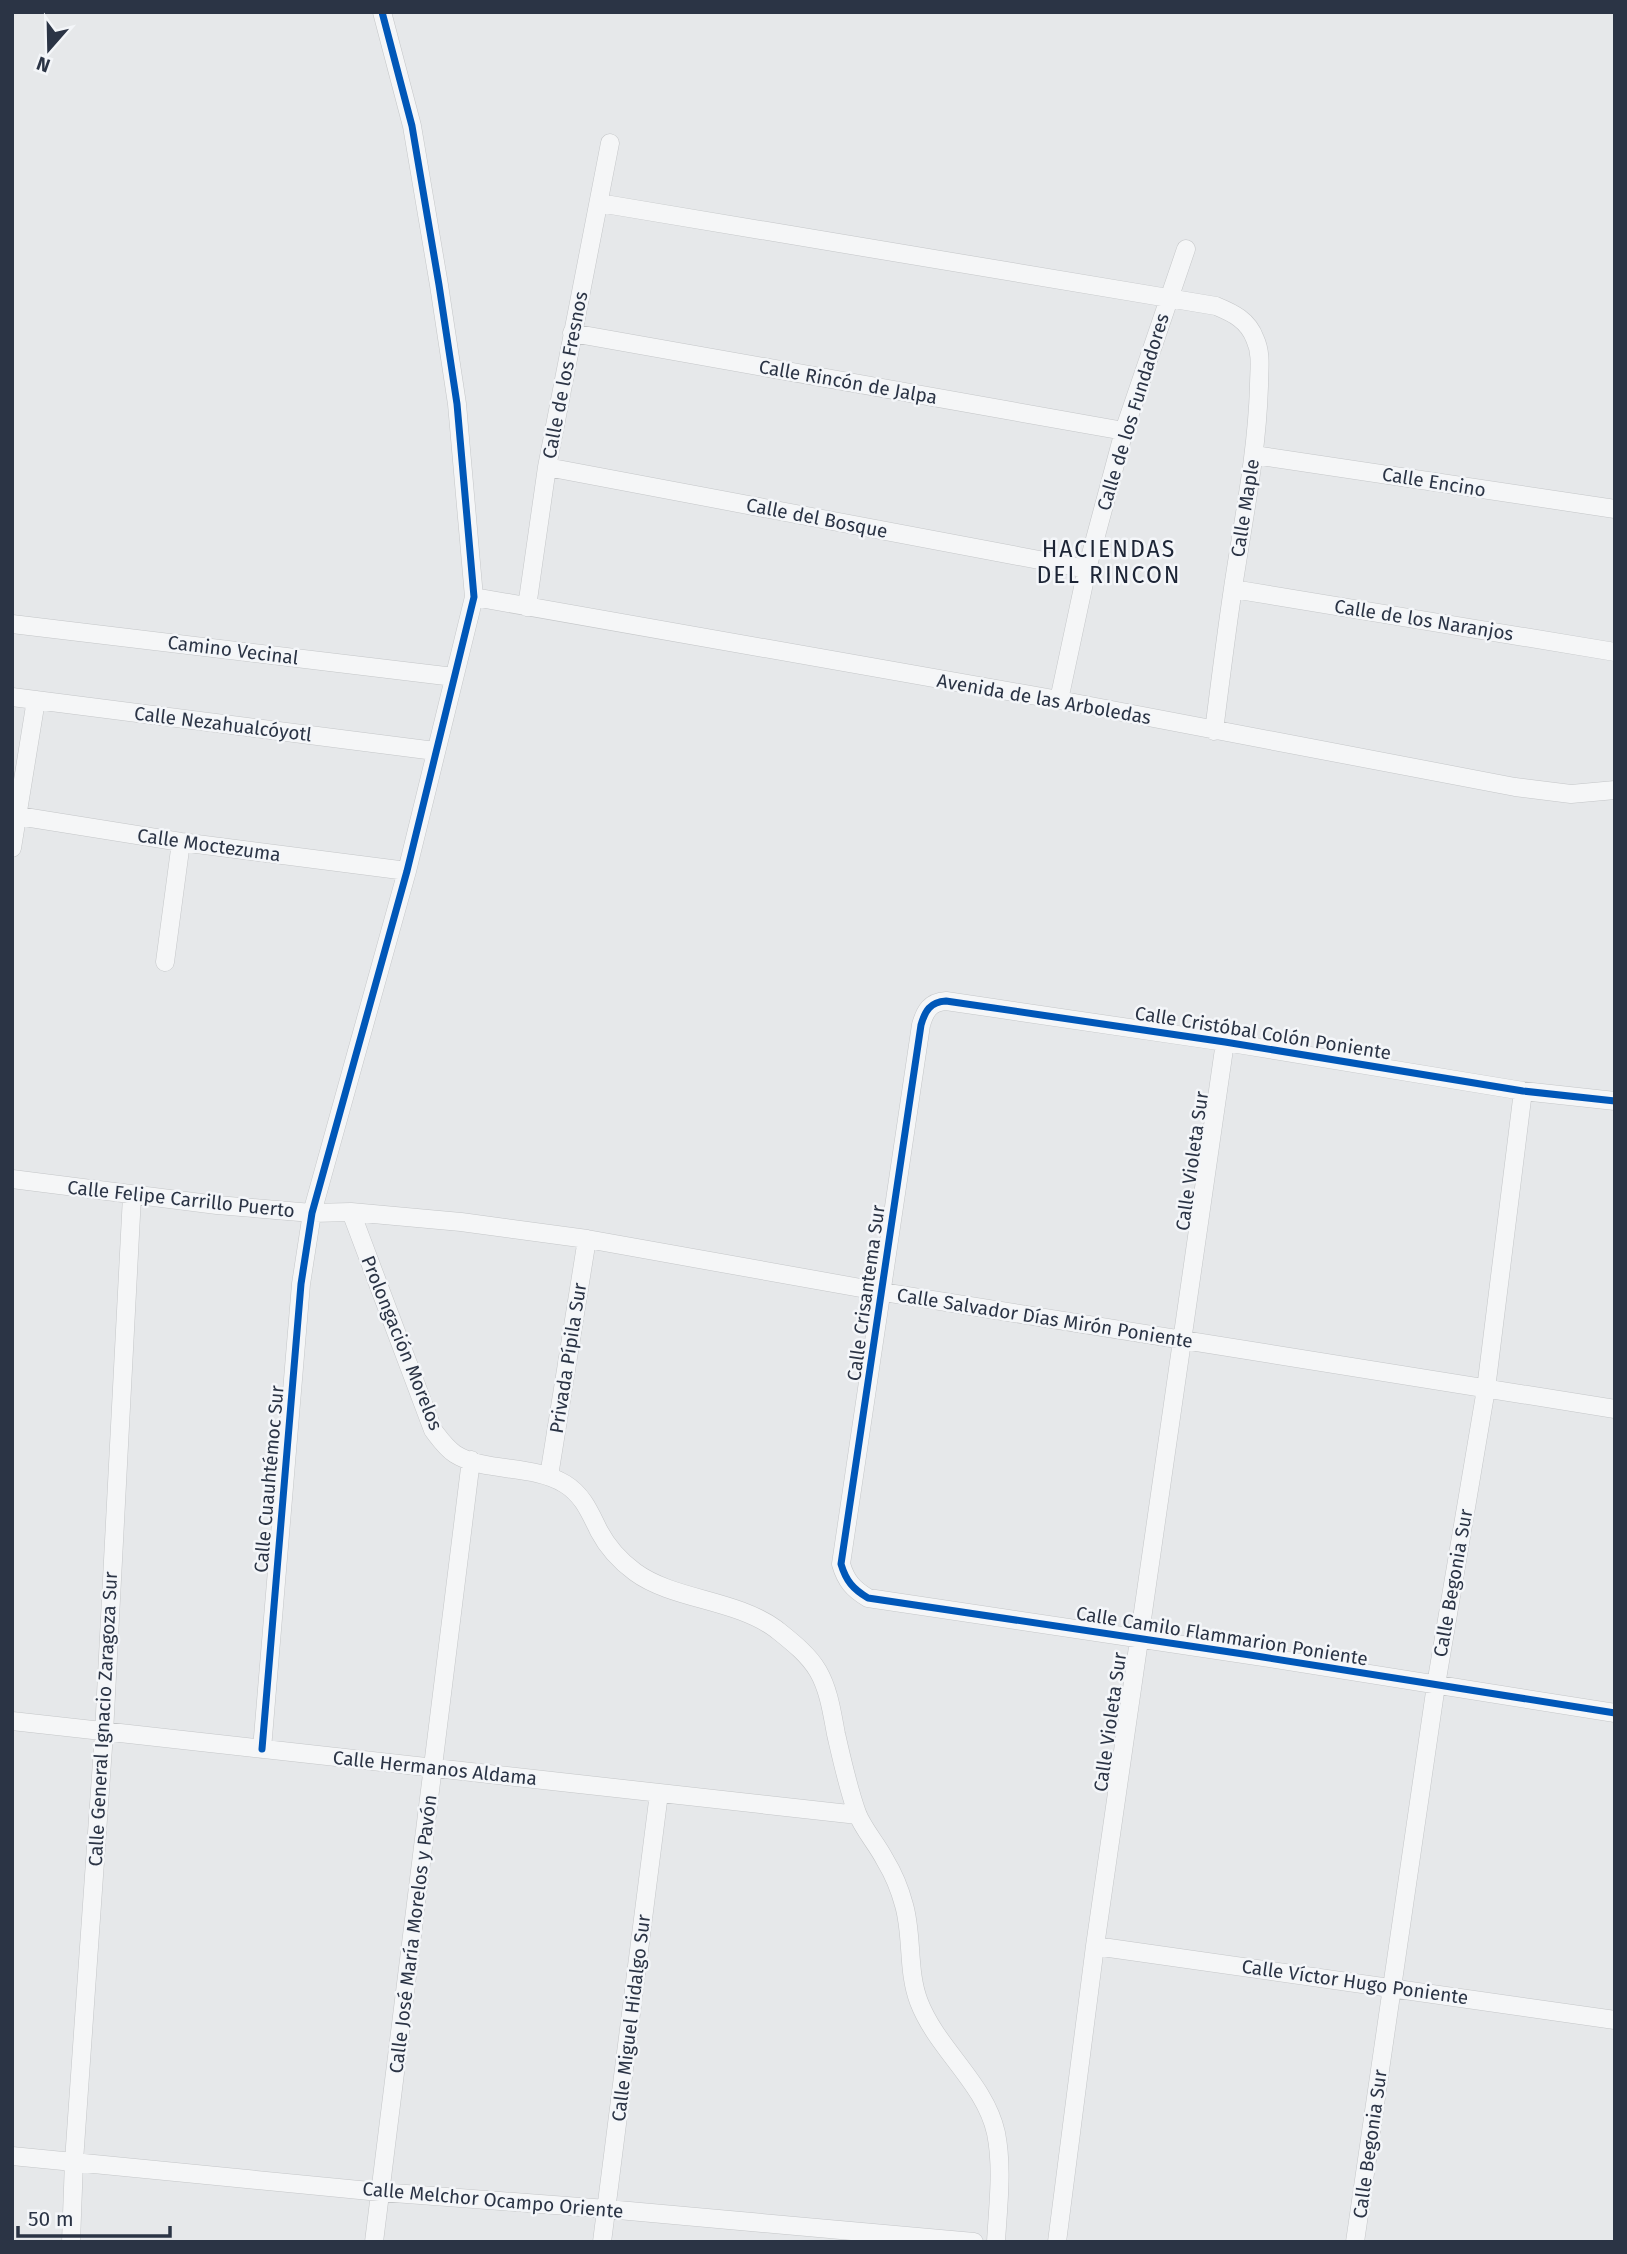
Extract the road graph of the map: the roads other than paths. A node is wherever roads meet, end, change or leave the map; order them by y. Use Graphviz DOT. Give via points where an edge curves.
graph roads {
  1 [pos="382,12"];
  2 [pos="610,143"];
  3 [pos="599,203"];
  4 [pos="1186,249"];
  5 [pos="1168,300"];
  6 [pos="572,333"];
  7 [pos="1124,431"];
  8 [pos="1254,455"];
  9 [pos="547,467"];
  10 [pos="1615,509"];
  11 [pos="1087,569"];
  12 [pos="1233,589"];
  13 [pos="474,597"];
  14 [pos="527,607"];
  15 [pos="12,624"];
  16 [pos="1615,652"];
  17 [pos="454,677"];
  18 [pos="12,697"];
  19 [pos="1059,700"];
  20 [pos="36,701"];
  21 [pos="1214,731"];
  22 [pos="435,751"];
  23 [pos="1615,790"];
  24 [pos="15,816"];
  25 [pos="181,842"];
  26 [pos="12,848"];
  27 [pos="407,871"];
  28 [pos="165,962"];
  29 [pos="921,1026"];
  30 [pos="1225,1042"];
  31 [pos="1523,1091"];
  32 [pos="1615,1101"];
  33 [pos="12,1179"];
  34 [pos="132,1196"];
  35 [pos="351,1212"];
  36 [pos="312,1213"];
  37 [pos="587,1239"];
  38 [pos="883,1292"];
  39 [pos="1182,1339"];
  40 [pos="1486,1389"];
  41 [pos="1615,1409"];
  42 [pos="471,1460"];
  43 [pos="549,1476"];
  44 [pos="841,1564"];
  45 [pos="1138,1639"];
  46 [pos="1436,1685"];
  47 [pos="1615,1713"];
  48 [pos="12,1721"];
  49 [pos="104,1733"];
  50 [pos="262,1749"];
  51 [pos="433,1768"];
  52 [pos="659,1793"];
  53 [pos="858,1815"];
  54 [pos="1095,1946"];
  55 [pos="1393,1987"];
  56 [pos="1615,2020"];
  57 [pos="12,2156"];
  58 [pos="74,2161"];
  59 [pos="380,2192"];
  60 [pos="607,2209"];
  61 [pos="813,2235"];
  62 [pos="71,2242"];
  63 [pos="374,2242"];
  64 [pos="602,2242"];
  65 [pos="974,2242"];
  66 [pos="996,2242"];
  67 [pos="1057,2242"];
  68 [pos="1355,2242"];
  1 -- 13 [label="street, Calle Cuauhtémoc Sur" via="412,125 439,285 457,404"];
  2 -- 3 [label="street, Calle de los Fresnos"];
  3 -- 5 [label="street"];
  3 -- 6 [label="street, Calle de los Fresnos"];
  4 -- 5 [label="street, Calle de los Fundadores"];
  5 -- 7 [label="street, Calle de los Fundadores"];
  5 -- 8 [label="street, Calle Maple" via="1234,313 1255,338 1260,354"];
  6 -- 7 [label="street, Calle Rincón de Jalpa"];
  6 -- 9 [label="street, Calle de los Fresnos"];
  7 -- 11 [label="street, Calle de los Fundadores"];
  8 -- 10 [label="street, Calle Encino"];
  8 -- 12 [label="street, Calle Maple"];
  9 -- 11 [label="street, Calle del Bosque"];
  9 -- 14 [label="street, Calle de los Fresnos"];
  11 -- 19 [label="street, Calle de los Fundadores"];
  12 -- 16 [label="street, Calle de los Naranjos"];
  12 -- 21 [label="street, Calle Maple"];
  13 -- 14 [label="street, Avenida de las Arboledas"];
  13 -- 17 [label="street, Calle Cuauhtémoc Sur"];
  14 -- 19 [label="street, Avenida de las Arboledas"];
  15 -- 17 [label="street, Camino Vecinal"];
  17 -- 22 [label="street, Calle Cuauhtémoc Sur"];
  18 -- 20 [label="street, Calle Nezahualcóyotl"];
  19 -- 21 [label="street, Avenida de las Arboledas"];
  20 -- 22 [label="street, Calle Nezahualcóyotl"];
  20 -- 24 [label="street"];
  21 -- 23 [label="street, Avenida de las Arboledas" via="1515,787 1571,794"];
  22 -- 27 [label="street, Calle Cuauhtémoc Sur"];
  24 -- 25 [label="street, Calle Moctezuma"];
  24 -- 26 [label="street"];
  25 -- 27 [label="street, Calle Moctezuma"];
  25 -- 28 [label="street"];
  27 -- 36 [label="street, Calle Cuauhtémoc Sur"];
  29 -- 30 [label="street, Calle Cristóbal Colón Poniente" via="929,1006 946,1001"];
  29 -- 38 [label="street, Calle Crisantema Sur"];
  30 -- 31 [label="street, Calle Cristóbal Colón Poniente"];
  30 -- 39 [label="street, Calle Violeta Sur"];
  31 -- 32 [label="street, Calle Cristóbal Colón Poniente"];
  31 -- 40 [label="street, Calle Begonia Sur"];
  33 -- 34 [label="street, Calle Felipe Carrillo Puerto"];
  34 -- 36 [label="street, Calle Felipe Carrillo Puerto"];
  34 -- 49 [label="street, Calle General Ignacio Zaragoza Sur"];
  35 -- 36 [label="street, Calle Felipe Carrillo Puerto"];
  35 -- 37 [label="street, Calle Salvador Días Mirón Poniente"];
  35 -- 42 [label="street, Prolongación Morelos" via="433,1430 456,1455"];
  36 -- 50 [label="street, Calle Cuauhtémoc Sur" via="300,1297"];
  37 -- 38 [label="street, Calle Salvador Días Mirón Poniente"];
  37 -- 43 [label="street, Privada Pípila Sur"];
  38 -- 39 [label="street, Calle Salvador Días Mirón Poniente"];
  38 -- 44 [label="street, Calle Crisantema Sur"];
  39 -- 40 [label="street, Calle Salvador Días Mirón Poniente"];
  39 -- 45 [label="street, Calle Violeta Sur"];
  40 -- 41 [label="street, Calle Salvador Días Mirón Poniente"];
  40 -- 46 [label="street, Calle Begonia Sur"];
  42 -- 43 [label="street, Prolongación Morelos"];
  42 -- 51 [label="street, Calle José María Morelos y Pavón"];
  43 -- 53 [label="street" via="580,1496 616,1557 637,1574 746,1612 800,1649 828,1695"];
  44 -- 45 [label="street, Calle Camilo Flammarion Poniente" via="848,1583 869,1598"];
  45 -- 46 [label="street, Calle Camilo Flammarion Poniente"];
  45 -- 54 [label="street, Calle Violeta Sur"];
  46 -- 47 [label="street, Calle Camilo Flammarion Poniente"];
  46 -- 55 [label="street, Calle Begonia Sur"];
  48 -- 49 [label="street, Calle Hermanos Aldama"];
  49 -- 50 [label="street, Calle Hermanos Aldama"];
  49 -- 58 [label="street, Calle General Ignacio Zaragoza Sur"];
  50 -- 51 [label="street, Calle Hermanos Aldama"];
  51 -- 52 [label="street, Calle Hermanos Aldama"];
  51 -- 59 [label="street, Calle José María Morelos y Pavón"];
  52 -- 53 [label="street, Calle Hermanos Aldama"];
  52 -- 60 [label="street, Calle Miguel Hidalgo Sur"];
  53 -- 66 [label="street" via="887,1862 904,1904 918,2001 981,2099 996,2132 1000,2173"];
  54 -- 55 [label="street, Calle Víctor Hugo Poniente"];
  54 -- 67 [label="street, Calle Violeta Sur"];
  55 -- 56 [label="street, Calle Víctor Hugo Poniente"];
  55 -- 68 [label="street, Calle Begonia Sur"];
  57 -- 58 [label="street, Calle Melchor Ocampo Oriente"];
  58 -- 59 [label="street, Calle Melchor Ocampo Oriente"];
  58 -- 62 [label="street, Calle General Ignacio Zaragoza Sur"];
  59 -- 60 [label="street, Calle Melchor Ocampo Oriente"];
  59 -- 63 [label="street, Calle José María Morelos y Pavón"];
  60 -- 61 [label="street, Calle Melchor Ocampo Oriente"];
  60 -- 64 [label="street, Calle Miguel Hidalgo Sur"];
  61 -- 65 [label="street, Calle Melchor Ocampo Oriente"];
}
